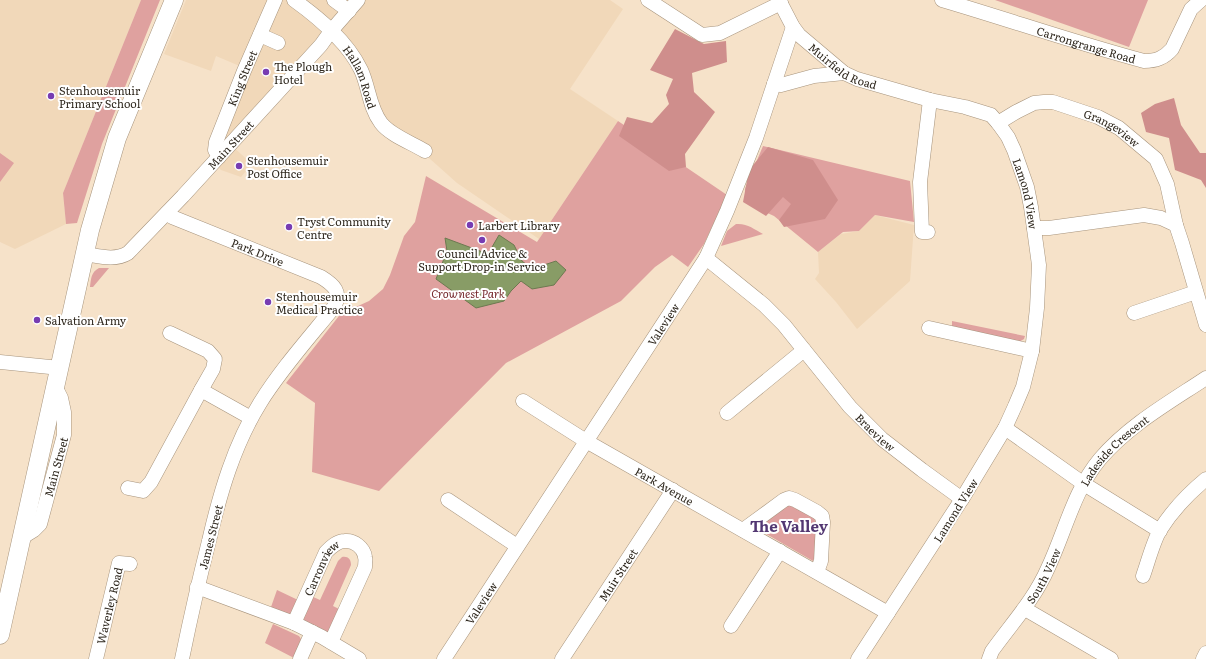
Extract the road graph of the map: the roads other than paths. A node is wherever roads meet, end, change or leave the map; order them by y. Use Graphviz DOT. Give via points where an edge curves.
graph roads {
  1 [pos="275,0"];
  2 [pos="294,0"];
  3 [pos="334,0"];
  4 [pos="358,0"];
  5 [pos="648,0"];
  6 [pos="942,0"];
  7 [pos="1201,0"];
  8 [pos="780,1"];
  9 [pos="171,6"];
  10 [pos="349,11"];
  11 [pos="793,27"];
  12 [pos="331,31"];
  13 [pos="260,35"];
  14 [pos="278,43"];
  15 [pos="844,73"];
  16 [pos="774,84"];
  17 [pos="930,100"];
  18 [pos="995,119"];
  19 [pos="425,151"];
  20 [pos="219,157"];
  21 [pos="167,213"];
  22 [pos="1176,225"];
  23 [pos="1034,228"];
  24 [pos="928,232"];
  25 [pos="85,254"];
  26 [pos="706,258"];
  27 [pos="1196,292"];
  28 [pos="338,300"];
  29 [pos="1134,313"];
  30 [pos="1206,325"];
  31 [pos="929,328"];
  32 [pos="170,333"];
  33 [pos="804,350"];
  34 [pos="1032,351"];
  35 [pos="0,362"];
  36 [pos="60,368"];
  37 [pos="1206,378"];
  38 [pos="201,390"];
  39 [pos="523,401"];
  40 [pos="727,412"];
  41 [pos="251,418"];
  42 [pos="1005,428"];
  43 [pos="586,441"];
  44 [pos="1206,480"];
  45 [pos="1084,484"];
  46 [pos="128,488"];
  47 [pos="673,490"];
  48 [pos="962,499"];
  49 [pos="448,500"];
  50 [pos="743,530"];
  51 [pos="1160,531"];
  52 [pos="517,546"];
  53 [pos="780,551"];
  54 [pos="130,564"];
  55 [pos="817,572"];
  56 [pos="1143,576"];
  57 [pos="197,587"];
  58 [pos="1025,609"];
  59 [pos="888,613"];
  60 [pos="294,623"];
  61 [pos="731,626"];
  62 [pos="312,632"];
  63 [pos="0,635"];
  64 [pos="331,642"];
  65 [pos="1206,653"];
  66 [pos="96,659"];
  67 [pos="182,659"];
  68 [pos="300,659"];
  69 [pos="359,659"];
  70 [pos="444,659"];
  71 [pos="562,659"];
  72 [pos="858,659"];
  73 [pos="989,659"];
  74 [pos="1111,659"];
  75 [pos="1202,659"];
  1 -- 13 [label="street, King Street"];
  2 -- 12 [label="street, Hallam Road"];
  3 -- 10 [label="street"];
  4 -- 10 [label="street, Main Street"];
  5 -- 8 [label="street" via="702,35 720,33"];
  6 -- 7 [label="street, Carrongrange Road" via="1083,44 1152,61 1164,57 1172,49 1191,10"];
  8 -- 11 [label="street, Muirfield Road"];
  9 -- 25 [label="main road, Main Street" via="117,138"];
  10 -- 12 [label="street, Main Street"];
  11 -- 15 [label="street, Muirfield Road" via="799,36"];
  11 -- 16 [label="street, Valeview"];
  12 -- 19 [label="street, Hallam Road" via="354,57 361,70 372,106 382,124"];
  12 -- 20 [label="street, Main Street"];
  13 -- 14 [label="street"];
  13 -- 20 [label="street, King Street" via="216,142 215,150"];
  15 -- 16 [label="street" via="814,76 781,85"];
  15 -- 17 [label="street, Muirfield Road"];
  16 -- 26 [label="street, Valeview" via="741,177"];
  17 -- 18 [label="street, Muirfield Road" via="965,106"];
  17 -- 24 [label="street" via="920,182 922,232"];
  18 -- 22 [label="street, Grangeview" via="1034,103 1053,102 1098,117 1119,128 1156,159 1167,184"];
  18 -- 23 [label="street, Lamond View" via="1008,137 1021,170 1027,187"];
  20 -- 21 [label="street, Main Street"];
  21 -- 25 [label="street, Main Street" via="122,256"];
  21 -- 28 [label="street, Park Drive" via="321,277 331,283 337,291"];
  22 -- 23 [label="street" via="1162,218 1144,214"];
  22 -- 27 [label="street"];
  23 -- 34 [label="street, Lamond View" via="1039,282"];
  25 -- 36 [label="main road, Main Street"];
  26 -- 33 [label="street, Braeview" via="764,305"];
  26 -- 43 [label="street, Valeview"];
  27 -- 29 [label="street"];
  27 -- 30 [label="street"];
  28 -- 41 [label="street, James Street" via="273,384"];
  31 -- 34 [label="street"];
  32 -- 38 [label="street" via="208,351 215,359 213,369"];
  33 -- 40 [label="street"];
  33 -- 48 [label="street, Braeview" via="850,407 882,439"];
  34 -- 42 [label="street, Lamond View" via="1023,387"];
  35 -- 36 [label="street"];
  36 -- 63 [label="main road, Main Street"];
  37 -- 45 [label="street, Ladeside Crescent" via="1115,443 1092,470"];
  38 -- 41 [label="street"];
  38 -- 46 [label="street" via="151,482 143,491"];
  39 -- 43 [label="street, Park Avenue"];
  41 -- 57 [label="street, James Street" via="235,451 220,496"];
  42 -- 45 [label="street, Ladeside Crescent"];
  42 -- 48 [label="street, Lamond View"];
  43 -- 47 [label="street, Park Avenue"];
  43 -- 52 [label="street, Valeview"];
  44 -- 51 [label="street" via="1171,514"];
  45 -- 51 [label="street"];
  45 -- 58 [label="street, South View" via="1048,568"];
  47 -- 50 [label="street, Park Avenue"];
  47 -- 71 [label="street, Muir Street"];
  48 -- 59 [label="street, Lamond View"];
  49 -- 52 [label="street"];
  50 -- 53 [label="street, Park Avenue"];
  50 -- 55 [label="street" via="784,500 795,500 817,512 822,516 823,522 821,561"];
  51 -- 56 [label="street"];
  52 -- 70 [label="street, Valeview"];
  53 -- 55 [label="street, Park Avenue"];
  53 -- 61 [label="street"];
  54 -- 66 [label="street, Waverley Road" via="119,563"];
  55 -- 59 [label="street, Park Avenue"];
  57 -- 60 [label="street"];
  57 -- 67 [label="street, James Street"];
  58 -- 73 [label="street, South View" via="992,651"];
  58 -- 74 [label="street"];
  59 -- 72 [label="street, Lamond View"];
  60 -- 62 [label="street"];
  60 -- 64 [label="street, Carronview" via="326,552 337,543 353,542 359,546 365,557 365,567"];
  62 -- 64 [label="street"];
  62 -- 68 [label="street"];
  64 -- 69 [label="street"];
  65 -- 75 [label="street"];
}
